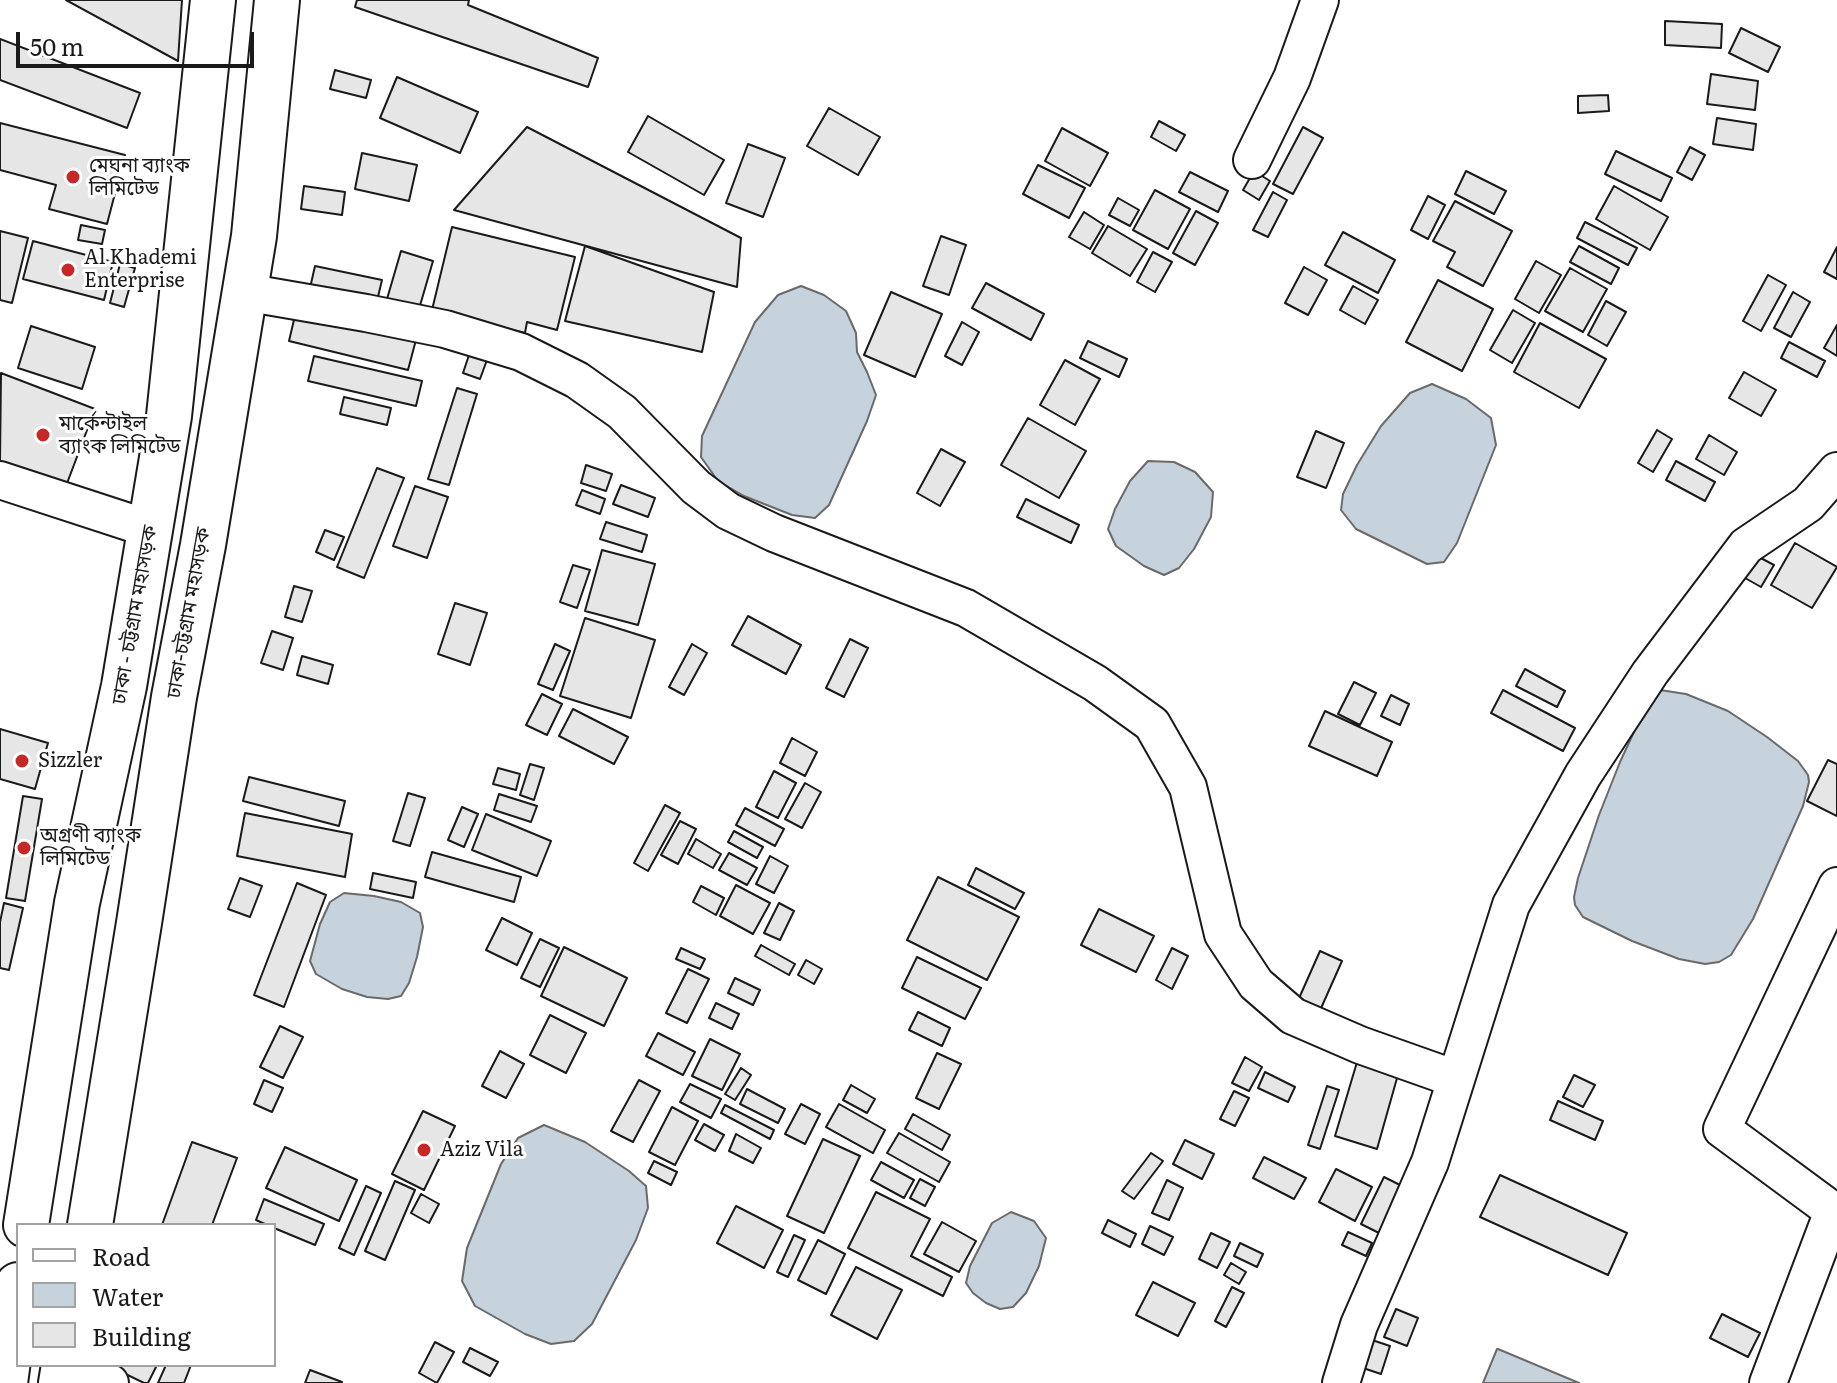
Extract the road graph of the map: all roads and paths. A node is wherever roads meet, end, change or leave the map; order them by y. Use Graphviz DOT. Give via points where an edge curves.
graph roads {
  1 [pos="213,0"];
  2 [pos="277,0"];
  3 [pos="1320,0"];
  4 [pos="1252,160"];
  5 [pos="244,292"];
  6 [pos="1837,471"];
  7 [pos="0,480"];
  8 [pos="150,529"];
  9 [pos="1837,886"];
  10 [pos="1456,1079"];
  11 [pos="26,1223"];
  12 [pos="90,1223"];
  13 [pos="16,1300"];
  14 [pos="69,1367"];
  15 [pos="5,1383"];
  16 [pos="110,1383"];
  17 [pos="1341,1383"];
  18 [pos="1768,1383"];
  1 -- 8 [label="highway, ঢাকা - চট্টগ্রাম মহাসড়ক" via="169,416"];
  2 -- 5 [label="highway, ঢাকা-চট্টগ্রাম মহাসড়ক"];
  3 -- 4 [label="street" via="1292,78"];
  5 -- 10 [label="street" via="445,329 521,352 577,380 622,412 696,487 728,511 966,608 1095,683 1152,724 1188,787 1223,934 1256,984 1293,1016"];
  5 -- 12 [label="highway, ঢাকা-চট্টগ্রাম মহাসড়ক"];
  6 -- 10 [label="street" via="1808,504 1746,546 1650,673 1583,775 1511,905"];
  7 -- 8 [label="street"];
  8 -- 11 [label="highway, ঢাকা - চট্টগ্রাম মহাসড়ক" via="124,686 77,903"];
  9 -- 18 [label="street" via="1722,1129 1833,1211"];
  10 -- 17 [label="street" via="1430,1162 1359,1325"];
  13 -- 15 [label="highway"];
  14 -- 16 [label="street"];
}
